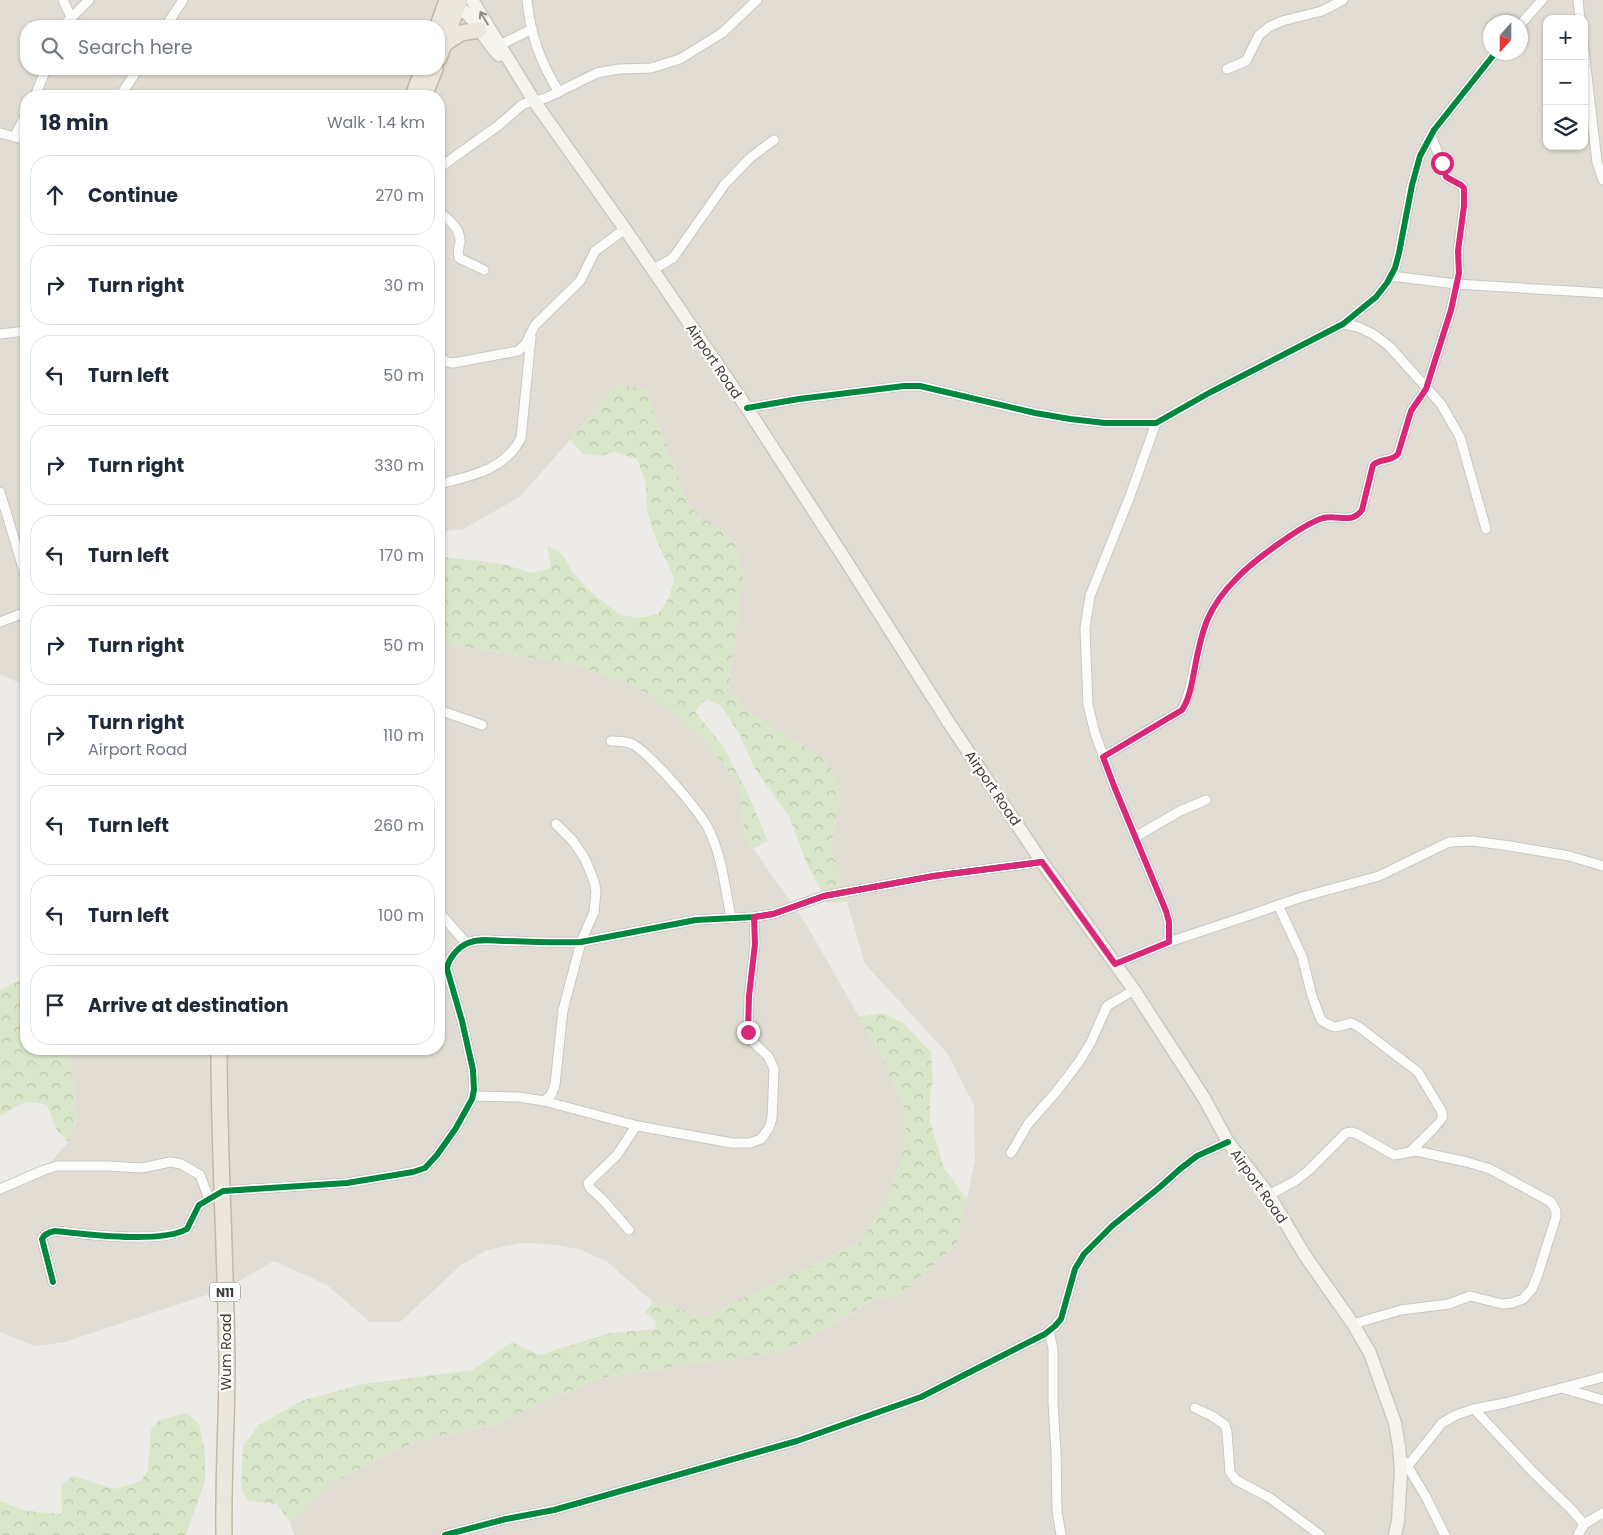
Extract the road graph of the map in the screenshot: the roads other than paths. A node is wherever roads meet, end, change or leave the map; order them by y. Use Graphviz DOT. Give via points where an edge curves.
graph roads {
  1 [pos="63,0"];
  2 [pos="89,0"];
  3 [pos="182,0"];
  4 [pos="528,0"];
  5 [pos="756,0"];
  6 [pos="1343,0"];
  7 [pos="1542,0"];
  8 [pos="1578,0"];
  9 [pos="457,1"];
  10 [pos="1580,15"];
  11 [pos="1528,16"];
  12 [pos="71,17"];
  13 [pos="68,20"];
  14 [pos="170,20"];
  15 [pos="443,20"];
  16 [pos="532,29"];
  17 [pos="480,30"];
  18 [pos="445,38"];
  19 [pos="500,44"];
  20 [pos="445,47"];
  21 [pos="1489,60"];
  22 [pos="1585,60"];
  23 [pos="513,66"];
  24 [pos="1227,69"];
  25 [pos="44,75"];
  26 [pos="134,75"];
  27 [pos="421,75"];
  28 [pos="433,75"];
  29 [pos="37,90"];
  30 [pos="124,90"];
  31 [pos="415,90"];
  32 [pos="426,90"];
  33 [pos="559,92"];
  34 [pos="534,101"];
  35 [pos="20,125"];
  36 [pos="0,133"];
  37 [pos="14,136"];
  38 [pos="1430,136"];
  39 [pos="20,138"];
  40 [pos="774,140"];
  41 [pos="445,164"];
  42 [pos="1603,180"];
  43 [pos="445,217"];
  44 [pos="625,229"];
  45 [pos="484,270"];
  46 [pos="652,270"];
  47 [pos="1391,276"];
  48 [pos="1456,284"];
  49 [pos="1603,293"];
  50 [pos="1342,324"];
  51 [pos="532,331"];
  52 [pos="20,332"];
  53 [pos="0,334"];
  54 [pos="445,360"];
  55 [pos="1426,389"];
  56 [pos="747,408"];
  57 [pos="1156,423"];
  58 [pos="445,483"];
  59 [pos="0,492"];
  60 [pos="1486,529"];
  61 [pos="20,558"];
  62 [pos="20,614"];
  63 [pos="0,622"];
  64 [pos="445,712"];
  65 [pos="482,726"];
  66 [pos="611,741"];
  67 [pos="1103,757"];
  68 [pos="1206,800"];
  69 [pos="556,824"];
  70 [pos="1134,837"];
  71 [pos="1042,862"];
  72 [pos="1603,866"];
  73 [pos="1278,906"];
  74 [pos="731,917"];
  75 [pos="754,917"];
  76 [pos="445,919"];
  77 [pos="581,942"];
  78 [pos="1169,942"];
  79 [pos="466,943"];
  80 [pos="1115,964"];
  81 [pos="1134,990"];
  82 [pos="220,1055"];
  83 [pos="473,1096"];
  84 [pos="544,1101"];
  85 [pos="636,1126"];
  86 [pos="1228,1142"];
  87 [pos="1412,1151"];
  88 [pos="1011,1153"];
  89 [pos="0,1189"];
  90 [pos="223,1191"];
  91 [pos="1269,1195"];
  92 [pos="209,1199"];
  93 [pos="629,1230"];
  94 [pos="53,1282"];
  95 [pos="1353,1324"];
  96 [pos="1050,1331"];
  97 [pos="1603,1377"];
  98 [pos="1564,1389"];
  99 [pos="1603,1400"];
  100 [pos="1195,1408"];
  101 [pos="1474,1409"];
  102 [pos="1399,1446"];
  103 [pos="1407,1467"];
  104 [pos="1603,1514"];
  105 [pos="1584,1524"];
  106 [pos="224,1535"];
  107 [pos="444,1535"];
  108 [pos="1061,1535"];
  109 [pos="1320,1535"];
  110 [pos="1395,1535"];
  111 [pos="1445,1535"];
  112 [pos="1578,1535"];
  1 -- 12 [label="street"];
  2 -- 12 [label="street"];
  3 -- 14 [label="street"];
  4 -- 16 [label="street"];
  5 -- 33 [label="street" via="722,34 680,59 651,68 597,73"];
  6 -- 24 [label="street" via="1322,11 1269,27 1259,35 1246,61"];
  7 -- 11 [label="street"];
  8 -- 10 [label="street"];
  9 -- 15 [label="highway"];
  9 -- 17 [label="main road, Airport Road"];
  9 -- 18 [label="highway"];
  19 -- 9 [label="main road, Airport Road, one-way"];
  12 -- 13 [label="street"];
  16 -- 19 [label="street"];
  16 -- 33 [label="street" via="540,56"];
  17 -- 20 [label="highway" via="461,33"];
  17 -- 23 [label="main road, Airport Road" via="497,54"];
  19 -- 23 [label="main road, Airport Road"];
  21 -- 38 [label="street"];
  22 -- 42 [label="street" via="1592,128"];
  23 -- 34 [label="main road, Airport Road"];
  25 -- 29 [label="street"];
  26 -- 30 [label="street"];
  27 -- 31 [label="highway"];
  28 -- 32 [label="highway"];
  33 -- 34 [label="street"];
  34 -- 41 [label="street" via="523,104"];
  34 -- 44 [label="main road, Airport Road"];
  35 -- 37 [label="street"];
  36 -- 37 [label="street"];
  37 -- 39 [label="street"];
  38 -- 47 [label="street" via="1420,156"];
  38 -- 48 [label="street" via="1446,177 1464,188"];
  40 -- 46 [label="street" via="751,157 725,184 673,258"];
  43 -- 45 [label="street" via="459,233 459,258"];
  44 -- 46 [label="main road, Airport Road"];
  44 -- 51 [label="street" via="595,251 580,281"];
  46 -- 56 [label="main road, Airport Road"];
  47 -- 48 [label="street"];
  47 -- 50 [label="street" via="1376,297"];
  48 -- 49 [label="street"];
  48 -- 55 [label="street"];
  50 -- 55 [label="street" via="1373,334 1389,346"];
  50 -- 57 [label="street"];
  51 -- 54 [label="street" via="518,351 450,363"];
  51 -- 58 [label="street" via="521,438 516,448 500,464"];
  52 -- 53 [label="street"];
  55 -- 60 [label="street" via="1441,404 1460,437"];
  55 -- 67 [label="street" via="1411,411 1396,457 1373,465 1358,515 1324,518 1308,525 1237,578 1218,599 1206,622 1187,702 1182,710"];
  56 -- 57 [label="street" via="920,386 1070,419"];
  56 -- 71 [label="main road, Airport Road"];
  57 -- 67 [label="street" via="1090,596 1085,628 1088,705"];
  59 -- 61 [label="street"];
  62 -- 63 [label="street"];
  64 -- 65 [label="street"];
  66 -- 74 [label="street" via="635,746 658,767 708,828 721,865"];
  67 -- 70 [label="street"];
  68 -- 70 [label="street"];
  69 -- 77 [label="street" via="573,841 594,881 594,912"];
  70 -- 78 [label="street" via="1166,911"];
  71 -- 75 [label="street" via="934,876 824,896 773,914"];
  71 -- 80 [label="main road, Airport Road"];
  72 -- 73 [label="street" via="1569,856 1510,846 1473,841 1449,842 1379,876"];
  73 -- 78 [label="street"];
  73 -- 87 [label="street" via="1302,956 1321,1020 1335,1027 1351,1023 1359,1027 1418,1072 1441,1110 1440,1122"];
  74 -- 75 [label="street"];
  74 -- 77 [label="street" via="696,920"];
  75 -- 85 [label="street" via="748,1032 768,1056 774,1069 769,1128 755,1142 732,1143"];
  76 -- 79 [label="street"];
  77 -- 79 [label="street" via="480,940"];
  77 -- 84 [label="street" via="563,1010 555,1085"];
  78 -- 80 [label="street"];
  79 -- 83 [label="street" via="451,958 447,969 473,1070"];
  80 -- 81 [label="main road, Airport Road"];
  81 -- 86 [label="main road, Airport Road" via="1204,1098"];
  81 -- 88 [label="street" via="1107,1006 1079,1062 1028,1124"];
  82 -- 90 [label="highway, Wum Road / N11"];
  83 -- 84 [label="street"];
  83 -- 90 [label="street" via="456,1128 425,1168 347,1183"];
  84 -- 85 [label="street"];
  85 -- 93 [label="street" via="617,1155 588,1183"];
  86 -- 91 [label="main road, Airport Road"];
  86 -- 96 [label="street" via="1197,1156 1180,1169 1084,1254 1075,1269 1061,1319"];
  87 -- 91 [label="street" via="1394,1155 1359,1135 1346,1133 1308,1171"];
  87 -- 95 [label="street" via="1490,1169 1551,1202 1556,1217 1538,1274 1527,1295 1512,1303 1502,1304 1470,1296 1449,1304 1401,1310"];
  89 -- 92 [label="street" via="57,1166 142,1168 170,1162 181,1164 200,1175"];
  90 -- 92 [label="street"];
  90 -- 106 [label="highway, Wum Road / N11" via="227,1366"];
  91 -- 95 [label="main road, Airport Road" via="1304,1254"];
  92 -- 94 [label="street" via="198,1205 190,1224 182,1232 123,1237 48,1233 42,1240"];
  95 -- 102 [label="main road, Airport Road" via="1382,1382"];
  96 -- 107 [label="street" via="921,1396 797,1441 554,1510"];
  96 -- 108 [label="street" via="1057,1511"];
  97 -- 98 [label="street"];
  98 -- 99 [label="street"];
  98 -- 101 [label="street"];
  100 -- 109 [label="street" via="1225,1425 1230,1472 1236,1480 1270,1498"];
  101 -- 103 [label="street" via="1442,1423"];
  101 -- 105 [label="street"];
  102 -- 103 [label="street"];
  102 -- 110 [label="main road, Airport Road" via="1400,1488"];
  103 -- 111 [label="street"];
  104 -- 105 [label="street"];
  105 -- 112 [label="street"];
}
